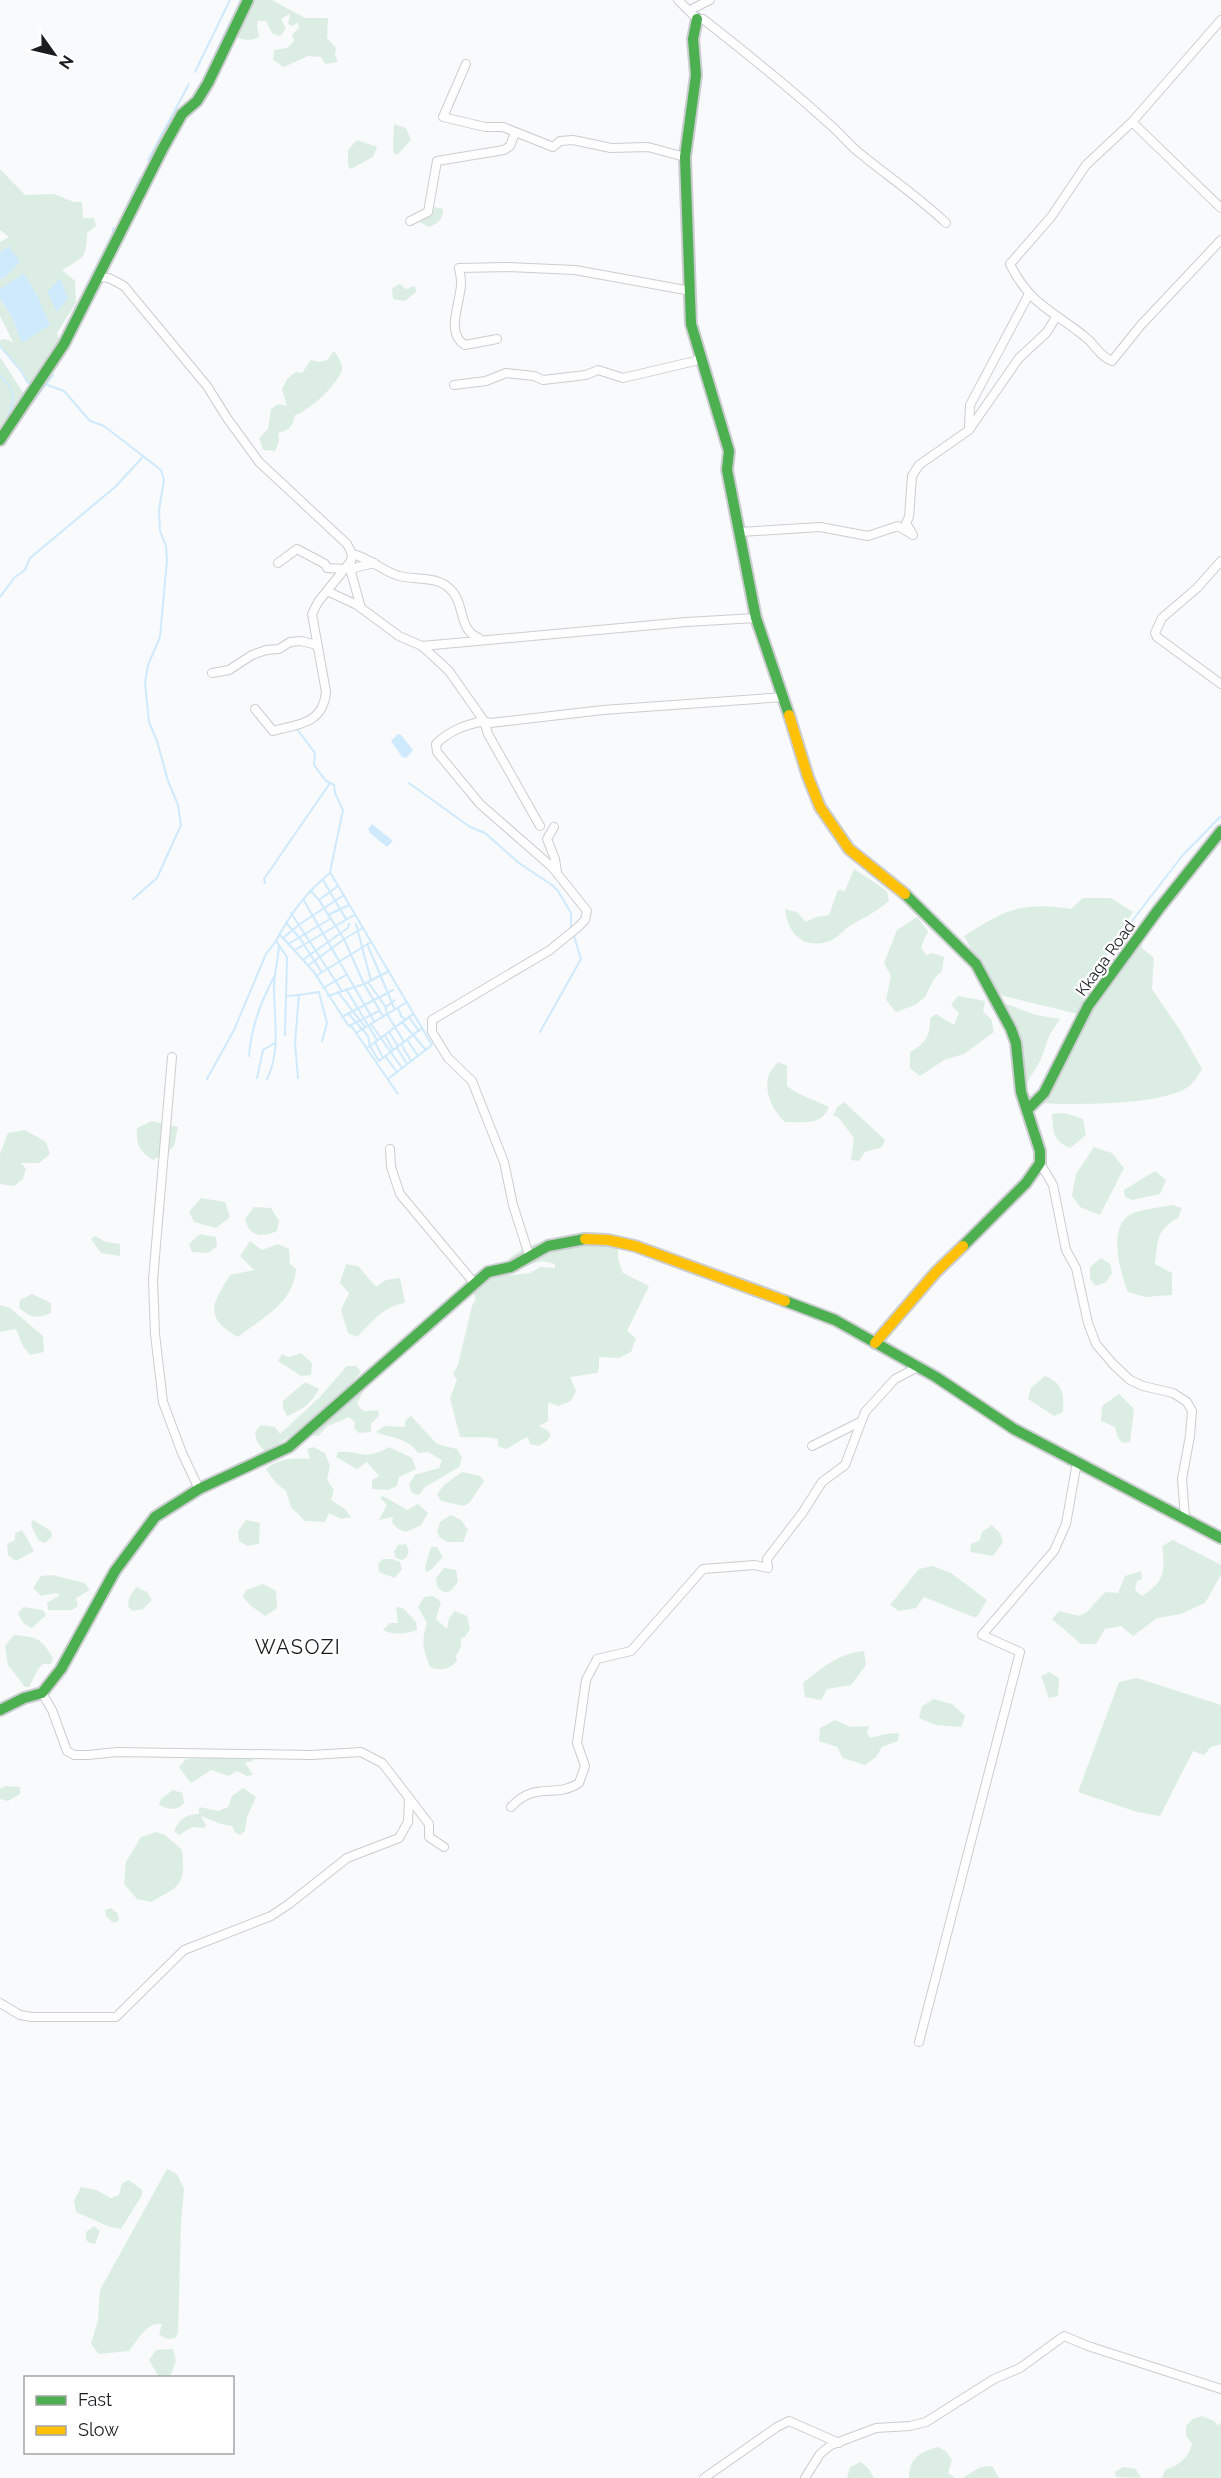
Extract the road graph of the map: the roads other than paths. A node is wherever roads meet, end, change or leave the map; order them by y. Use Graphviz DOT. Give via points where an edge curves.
graph roads {
  1 [pos="248,0"];
  2 [pos="678,0"];
  3 [pos="710,0"];
  4 [pos="690,10"];
  5 [pos="697,19"];
  6 [pos="1221,20"];
  7 [pos="466,64"];
  8 [pos="1132,122"];
  9 [pos="515,133"];
  10 [pos="685,157"];
  11 [pos="1221,208"];
  12 [pos="410,221"];
  13 [pos="946,223"];
  14 [pos="1221,240"];
  15 [pos="97,277"];
  16 [pos="691,291"];
  17 [pos="1029,294"];
  18 [pos="1056,317"];
  19 [pos="497,339"];
  20 [pos="699,357"];
  21 [pos="454,385"];
  22 [pos="969,430"];
  23 [pos="0,441"];
  24 [pos="740,532"];
  25 [pos="352,554"];
  26 [pos="1221,561"];
  27 [pos="278,563"];
  28 [pos="374,563"];
  29 [pos="347,570"];
  30 [pos="327,591"];
  31 [pos="360,608"];
  32 [pos="756,618"];
  33 [pos="483,639"];
  34 [pos="317,645"];
  35 [pos="422,646"];
  36 [pos="1221,672"];
  37 [pos="212,674"];
  38 [pos="1217,682"];
  39 [pos="784,697"];
  40 [pos="255,709"];
  41 [pos="484,721"];
  42 [pos="540,826"];
  43 [pos="554,827"];
  44 [pos="1221,831"];
  45 [pos="558,874"];
  46 [pos="172,1057"];
  47 [pos="1027,1110"];
  48 [pos="390,1149"];
  49 [pos="1040,1163"];
  50 [pos="529,1255"];
  51 [pos="475,1284"];
  52 [pos="875,1343"];
  53 [pos="918,1367"];
  54 [pos="860,1422"];
  55 [pos="812,1446"];
  56 [pos="1077,1462"];
  57 [pos="199,1489"];
  58 [pos="1185,1517"];
  59 [pos="1221,1538"];
  60 [pos="42,1693"];
  61 [pos="0,1710"];
  62 [pos="408,1798"];
  63 [pos="511,1807"];
  64 [pos="444,1847"];
  65 [pos="0,2003"];
  66 [pos="919,2042"];
  67 [pos="1221,2389"];
  68 [pos="839,2442"];
  69 [pos="704,2478"];
  70 [pos="805,2478"];
  1 -- 15 [label="street" via="208,83 197,101 182,114"];
  2 -- 4 [label="street"];
  3 -- 4 [label="street"];
  4 -- 5 [label="street"];
  5 -- 10 [label="street" via="693,39 696,75"];
  5 -- 13 [label="street" via="703,19 746,53"];
  6 -- 8 [label="street"];
  7 -- 9 [label="street" via="442,117 503,127"];
  8 -- 11 [label="street"];
  8 -- 17 [label="street" via="1086,165 1051,217 1010,264"];
  9 -- 10 [label="street" via="553,147 560,141 573,140 610,148 648,147"];
  9 -- 12 [label="street" via="504,150 437,161 428,212"];
  10 -- 16 [label="street"];
  14 -- 18 [label="street" via="1112,361 1104,358 1086,336"];
  15 -- 23 [label="street" via="60,352"];
  15 -- 25 [label="street" via="124,286 207,386 259,462 336,533"];
  16 -- 19 [label="street" via="575,270 459,268 462,284 456,308 456,334 460,342 465,345"];
  16 -- 20 [label="street" via="691,324"];
  17 -- 18 [label="street"];
  17 -- 22 [label="street" via="970,405"];
  18 -- 22 [label="street" via="1047,332 1019,358"];
  20 -- 21 [label="street" via="622,378 598,370 543,380 506,373 486,381"];
  20 -- 24 [label="street" via="729,451 727,470"];
  22 -- 24 [label="street" via="920,465 912,476 906,523 913,536 898,526 868,536 820,527"];
  24 -- 32 [label="street"];
  25 -- 28 [label="street"];
  25 -- 29 [label="street"];
  26 -- 38 [label="street" via="1162,618 1155,633"];
  27 -- 29 [label="street" via="297,549 327,568"];
  28 -- 29 [label="street"];
  28 -- 33 [label="street" via="397,576 434,580 447,586 459,604 465,628"];
  29 -- 30 [label="street"];
  29 -- 31 [label="street" via="351,572"];
  30 -- 31 [label="street"];
  30 -- 34 [label="street" via="312,614"];
  31 -- 35 [label="street" via="399,636"];
  32 -- 33 [label="street"];
  32 -- 39 [label="street"];
  33 -- 35 [label="street"];
  34 -- 37 [label="street" via="290,642"];
  34 -- 40 [label="street" via="326,692 325,702 314,719 273,731"];
  35 -- 41 [label="street" via="448,671"];
  36 -- 38 [label="street"];
  39 -- 41 [label="street"];
  39 -- 47 [label="street" via="820,807 849,849 916,902 976,964 1016,1043 1018,1080"];
  41 -- 42 [label="street"];
  41 -- 45 [label="street" via="446,734 436,744 437,752 480,804"];
  43 -- 45 [label="street" via="547,838"];
  44 -- 47 [label="street, Kkaga Road" via="1095,996 1044,1093"];
  45 -- 50 [label="street" via="587,911 585,920 550,950 432,1020 432,1032 454,1064 472,1081 504,1162"];
  46 -- 57 [label="street" via="153,1280 156,1334 163,1402"];
  47 -- 49 [label="street"];
  48 -- 51 [label="street" via="400,1194"];
  49 -- 52 [label="street" via="1026,1183 936,1272"];
  49 -- 58 [label="street" via="1053,1185 1066,1250 1076,1268 1096,1344 1130,1380 1173,1393 1187,1402 1192,1411 1182,1479"];
  50 -- 51 [label="street" via="512,1267 488,1272"];
  50 -- 52 [label="street" via="555,1243 605,1238 804,1307"];
  51 -- 57 [label="street" via="289,1447"];
  52 -- 53 [label="street"];
  53 -- 54 [label="street" via="895,1379"];
  53 -- 56 [label="street" via="1014,1429"];
  54 -- 55 [label="street"];
  54 -- 63 [label="street" via="845,1465 822,1482 767,1559 768,1568 755,1565 703,1569 631,1652 595,1661 585,1680 578,1737 585,1766 579,1783 568,1789 527,1794"];
  56 -- 58 [label="street"];
  56 -- 66 [label="street" via="1066,1524 1054,1551 982,1635 1020,1652"];
  57 -- 60 [label="street" via="155,1517 139,1536 110,1580 70,1656"];
  58 -- 59 [label="street"];
  60 -- 61 [label="street"];
  60 -- 62 [label="street" via="67,1750 74,1755 361,1752 382,1763"];
  62 -- 64 [label="street" via="429,1824 429,1837"];
  62 -- 65 [label="street" via="408,1822 399,1838 346,1858 271,1916 184,1950 116,2017 32,2017"];
  67 -- 68 [label="street" via="1064,2336 1020,2368 994,2379 926,2422 876,2428"];
  68 -- 69 [label="street" via="789,2421"];
  68 -- 70 [label="street" via="820,2454"];
}
